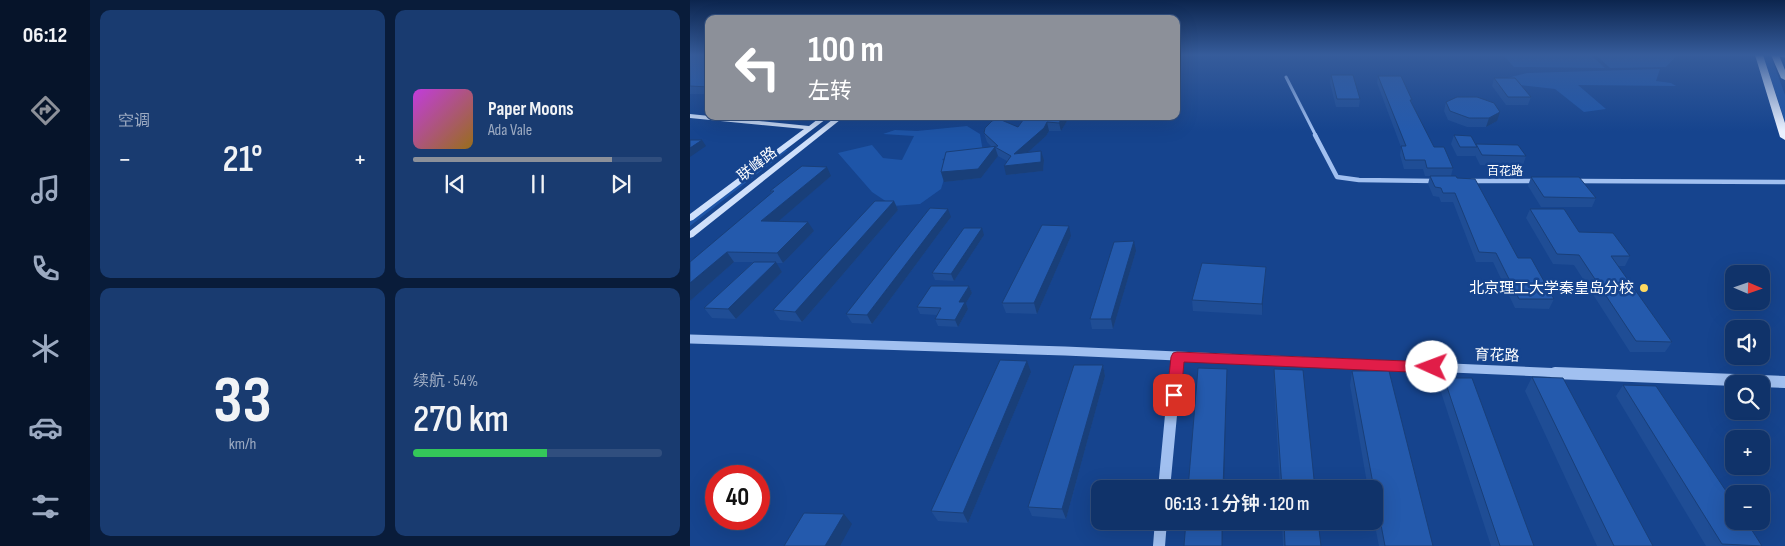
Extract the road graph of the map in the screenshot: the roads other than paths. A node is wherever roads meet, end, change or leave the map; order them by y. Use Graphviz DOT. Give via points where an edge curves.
graph roads {
  1 [pos="1288,80"];
  2 [pos="1767,80"];
  3 [pos="690,116"];
  4 [pos="705,118"];
  5 [pos="730,120"];
  6 [pos="821,120"];
  7 [pos="836,120"];
  8 [pos="809,128"];
  9 [pos="823,129"];
  10 [pos="1785,137"];
  11 [pos="1438,181"];
  12 [pos="1468,181"];
  13 [pos="1537,181"];
  14 [pos="1567,181"];
  15 [pos="1785,182"];
  16 [pos="690,218"];
  17 [pos="690,235"];
  18 [pos="690,339"];
  19 [pos="1177,357"];
  20 [pos="1785,382"];
  21 [pos="1165,480"];
  22 [pos="1160,530"];
  23 [pos="1159,546"];
  1 -- 11 [label="street" via="1337,177"];
  2 -- 10 [label="main road"];
  3 -- 4 [label="main road"];
  5 -- 8 [label="main road"];
  6 -- 8 [label="main road, 联峰路"];
  7 -- 9 [label="main road, 联峰路"];
  8 -- 9 [label="main road"];
  8 -- 16 [label="main road, 联峰路"];
  9 -- 17 [label="main road, 联峰路"];
  12 -- 13 [label="street, 百花路"];
  14 -- 15 [label="street"];
  18 -- 19 [label="street, 育花路"];
  19 -- 20 [label="street, 育花路"];
  19 -- 21 [label="street"];
  22 -- 23 [label="street"];
}
